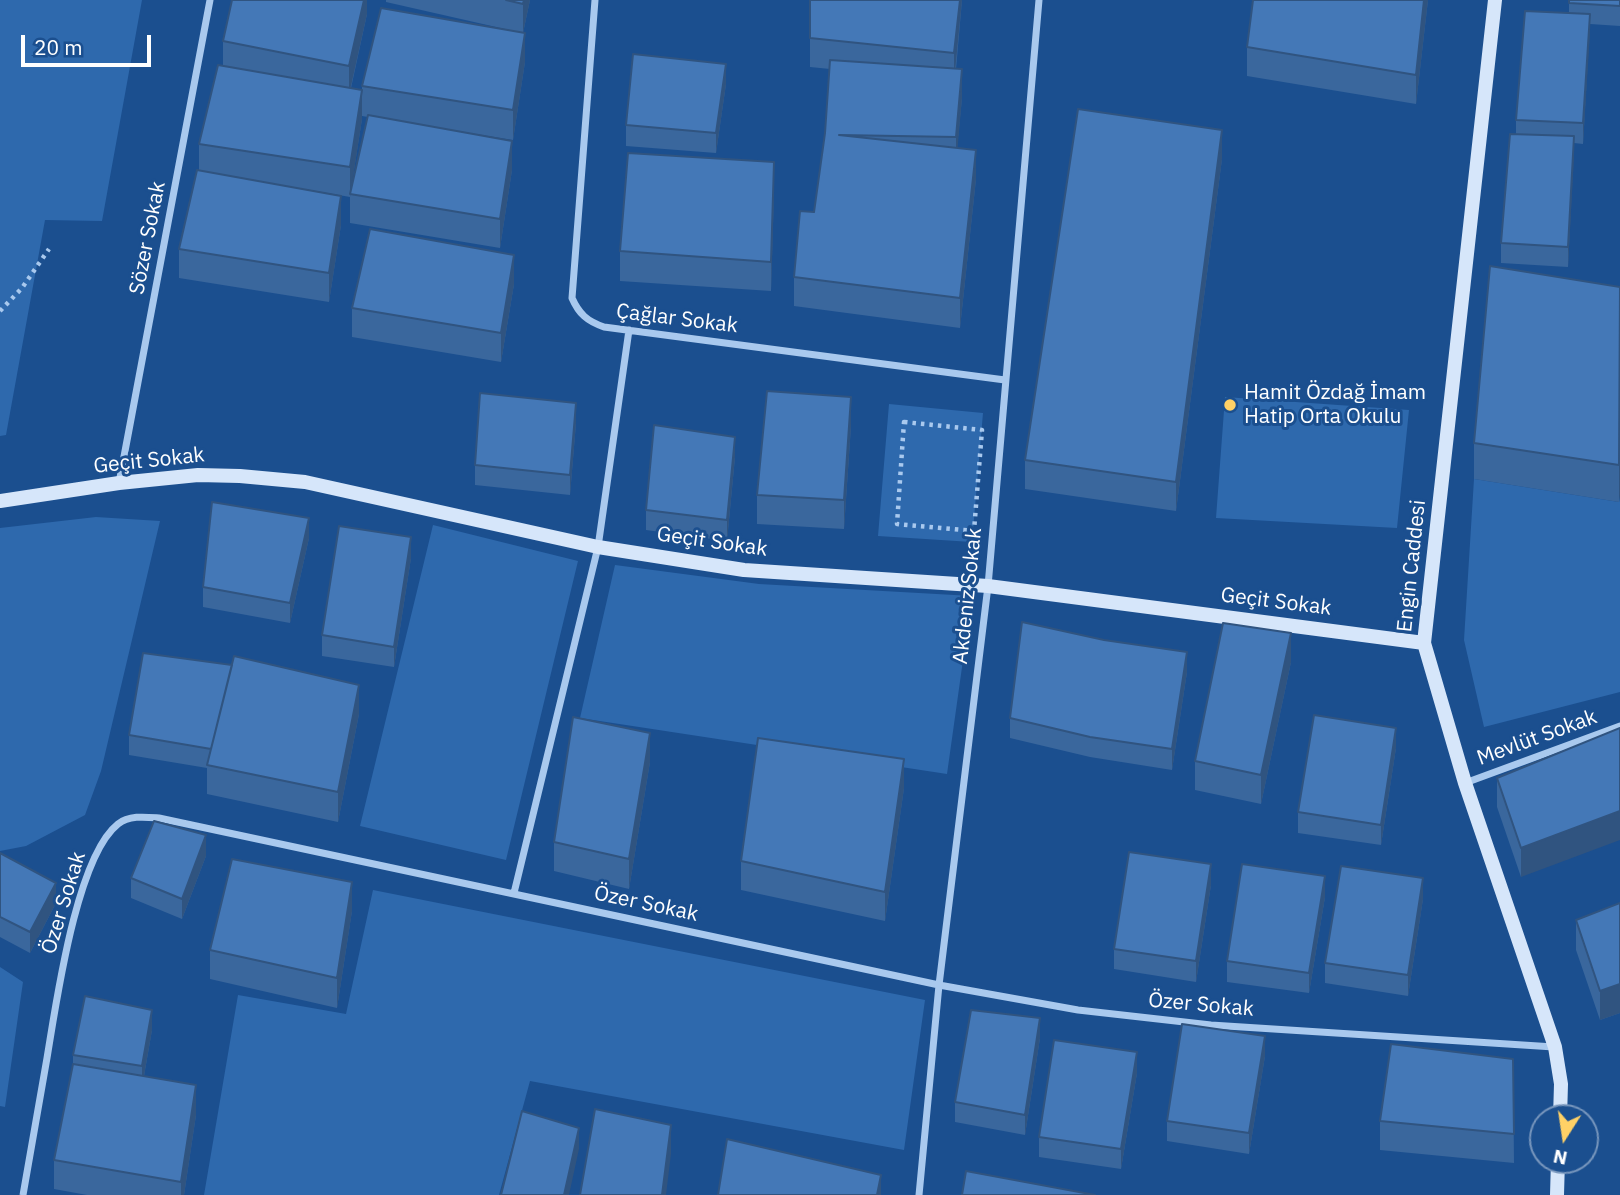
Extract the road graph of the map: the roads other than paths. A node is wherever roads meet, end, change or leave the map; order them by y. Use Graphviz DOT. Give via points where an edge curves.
graph roads {
  1 [pos="210,0"];
  2 [pos="595,0"];
  3 [pos="1039,0"];
  4 [pos="1495,0"];
  5 [pos="629,330"];
  6 [pos="1004,380"];
  7 [pos="119,483"];
  8 [pos="0,501"];
  9 [pos="598,547"];
  10 [pos="988,586"];
  11 [pos="1424,643"];
  12 [pos="1620,726"];
  13 [pos="1465,783"];
  14 [pos="514,893"];
  15 [pos="939,985"];
  16 [pos="1555,1047"];
  17 [pos="1560,1104"];
  18 [pos="1558,1174"];
  19 [pos="23,1195"];
  20 [pos="919,1195"];
  21 [pos="1557,1195"];
  1 -- 7 [label="street, Sözer Sokak"];
  2 -- 5 [label="street, Çağlar Sokak" via="572,298 588,321"];
  3 -- 6 [label="street, Akdeniz Sokak"];
  4 -- 11 [label="street, Engin Caddesi"];
  5 -- 6 [label="street, Çağlar Sokak"];
  5 -- 9 [label="street"];
  6 -- 10 [label="street, Akdeniz Sokak"];
  7 -- 8 [label="street, Geçit Sokak"];
  7 -- 9 [label="street, Geçit Sokak" via="198,475 304,482"];
  9 -- 10 [label="street, Geçit Sokak" via="744,570"];
  9 -- 14 [label="street"];
  10 -- 11 [label="street, Geçit Sokak"];
  10 -- 15 [label="street, Akdeniz Sokak"];
  11 -- 13 [label="street, Engin Caddesi"];
  12 -- 13 [label="street, Mevlüt Sokak"];
  13 -- 16 [label="street, Engin Caddesi"];
  14 -- 15 [label="street, Özer Sokak"];
  14 -- 19 [label="street, Özer Sokak" via="159,818 137,817 118,824 100,847 83,886 66,950"];
  15 -- 16 [label="street, Özer Sokak" via="1077,1010 1211,1025"];
  15 -- 20 [label="street, Akdeniz Sokak"];
  16 -- 17 [label="street, Engin Caddesi"];
  18 -- 21 [label="street"];
}
